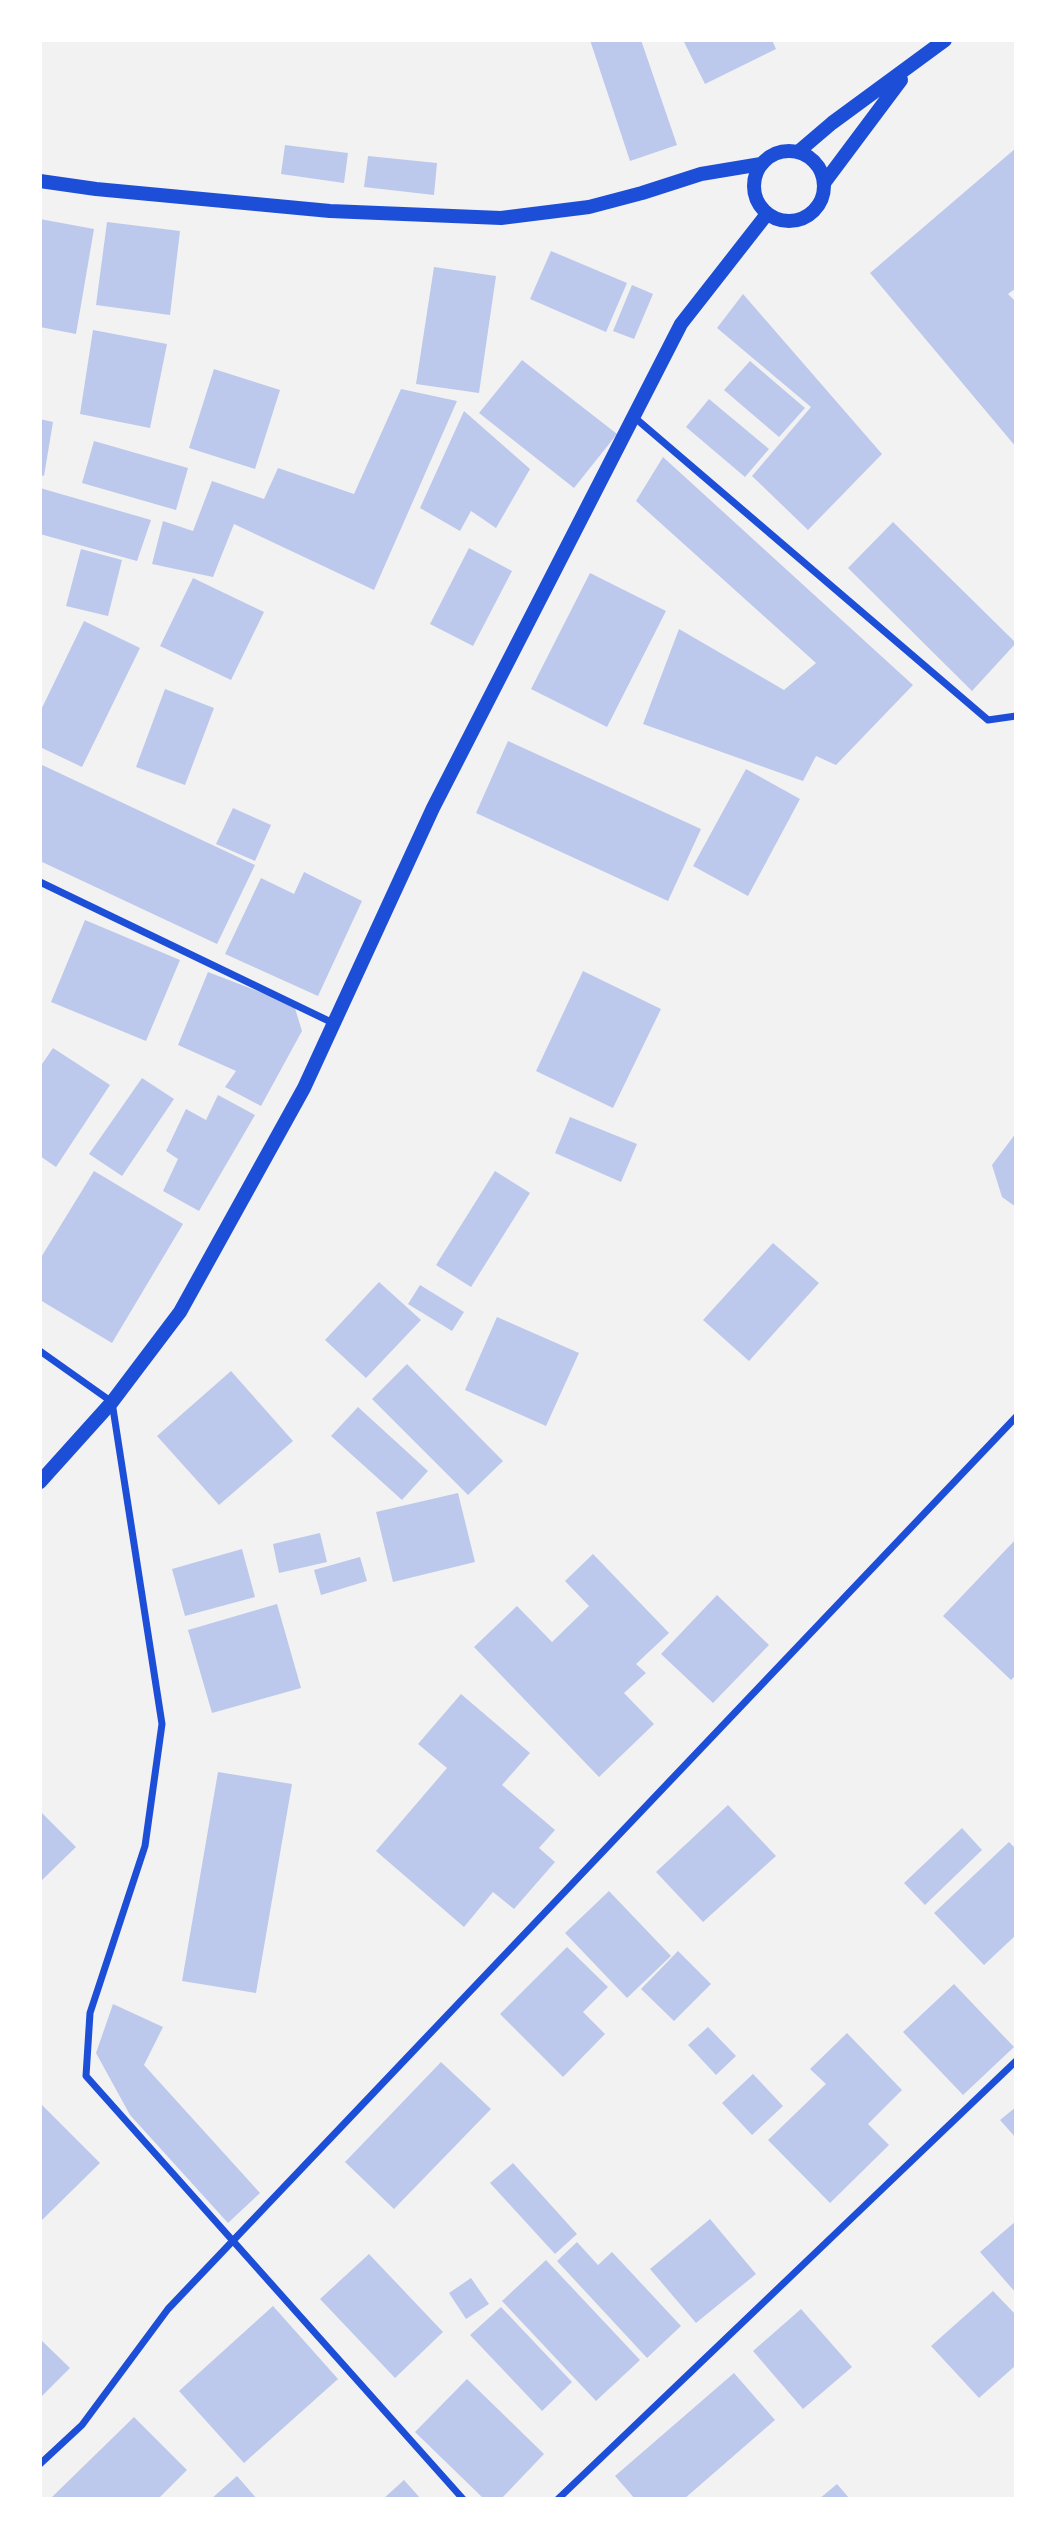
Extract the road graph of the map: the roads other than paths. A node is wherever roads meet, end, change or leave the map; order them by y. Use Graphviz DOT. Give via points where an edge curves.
graph roads {
  1 [pos="945,40"];
  2 [pos="910,67"];
  3 [pos="799,152"];
  4 [pos="761,164"];
  5 [pos="40,181"];
  6 [pos="824,183"];
  7 [pos="766,214"];
  8 [pos="634,417"];
  9 [pos="1016,716"];
  10 [pos="40,882"];
  11 [pos="334,1023"];
  12 [pos="40,1351"];
  13 [pos="111,1402"];
  14 [pos="1016,1417"];
  15 [pos="40,1482"];
  16 [pos="1016,2061"];
  17 [pos="232,2242"];
  18 [pos="40,2465"];
  19 [pos="463,2499"];
  20 [pos="558,2499"];
  1 -- 2 [label="main road"];
  2 -- 3 [label="main road"];
  2 -- 6 [label="main road"];
  3 -- 4 [label="main road" via="771,155"];
  3 -- 6 [label="main road" via="812,159"];
  4 -- 5 [label="main road" via="701,174 589,207 501,218 330,211"];
  4 -- 7 [label="main road" via="754,190"];
  6 -- 7 [label="main road" via="816,208 804,218 792,222"];
  7 -- 8 [label="main road" via="681,324"];
  8 -- 9 [label="street" via="988,720"];
  8 -- 11 [label="main road" via="433,808"];
  10 -- 11 [label="street"];
  11 -- 13 [label="main road" via="304,1088 180,1312"];
  12 -- 13 [label="street"];
  13 -- 15 [label="main road"];
  13 -- 17 [label="street" via="162,1724 145,1846 90,2013 86,2076"];
  14 -- 17 [label="street"];
  16 -- 20 [label="street"];
  17 -- 18 [label="street" via="168,2309 82,2425"];
  17 -- 19 [label="street"];
}
